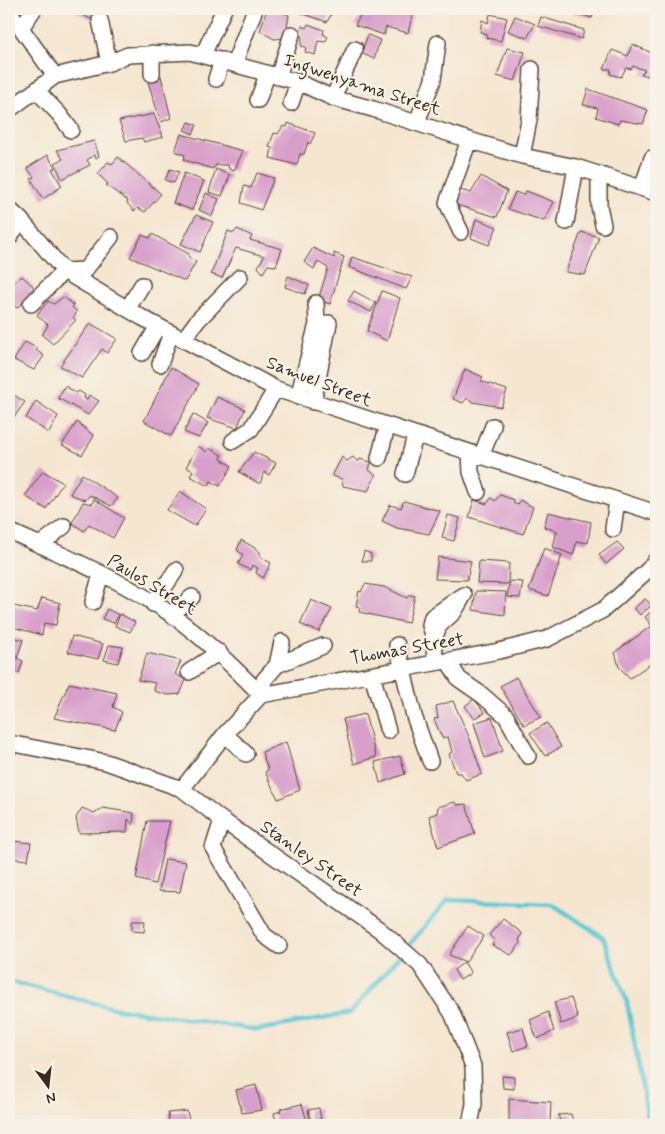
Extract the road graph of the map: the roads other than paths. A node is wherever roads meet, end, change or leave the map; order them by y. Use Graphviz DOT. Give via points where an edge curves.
graph roads {
  1 [pos="34,9"];
  2 [pos="224,9"];
  3 [pos="255,9"];
  4 [pos="9,11"];
  5 [pos="100,20"];
  6 [pos="21,28"];
  7 [pos="292,34"];
  8 [pos="438,43"];
  9 [pos="355,48"];
  10 [pos="152,53"];
  11 [pos="203,55"];
  12 [pos="228,62"];
  13 [pos="109,63"];
  14 [pos="532,69"];
  15 [pos="152,74"];
  16 [pos="55,76"];
  17 [pos="272,76"];
  18 [pos="216,79"];
  19 [pos="298,82"];
  20 [pos="37,91"];
  21 [pos="333,98"];
  22 [pos="258,100"];
  23 [pos="291,103"];
  24 [pos="9,110"];
  25 [pos="417,122"];
  26 [pos="71,130"];
  27 [pos="469,140"];
  28 [pos="522,156"];
  29 [pos="652,158"];
  30 [pos="576,167"];
  31 [pos="599,174"];
  32 [pos="642,188"];
  33 [pos="656,193"];
  34 [pos="9,209"];
  35 [pos="20,220"];
  36 [pos="566,222"];
  37 [pos="602,225"];
  38 [pos="461,232"];
  39 [pos="111,237"];
  40 [pos="9,238"];
  41 [pos="64,271"];
  42 [pos="240,277"];
  43 [pos="142,285"];
  44 [pos="316,303"];
  45 [pos="31,304"];
  46 [pos="128,308"];
  47 [pos="329,323"];
  48 [pos="171,333"];
  49 [pos="142,353"];
  50 [pos="160,364"];
  51 [pos="276,389"];
  52 [pos="298,397"];
  53 [pos="313,402"];
  54 [pos="493,426"];
  55 [pos="387,427"];
  56 [pos="415,436"];
  57 [pos="233,441"];
  58 [pos="475,455"];
  59 [pos="379,458"];
  60 [pos="404,474"];
  61 [pos="478,492"];
  62 [pos="617,500"];
  63 [pos="656,513"];
  64 [pos="64,526"];
  65 [pos="613,529"];
  66 [pos="9,531"];
  67 [pos="40,545"];
  68 [pos="656,560"];
  69 [pos="176,570"];
  70 [pos="100,574"];
  71 [pos="192,597"];
  72 [pos="93,602"];
  73 [pos="154,604"];
  74 [pos="171,615"];
  75 [pos="434,640"];
  76 [pos="282,642"];
  77 [pos="397,645"];
  78 [pos="323,646"];
  79 [pos="219,652"];
  80 [pos="442,662"];
  81 [pos="277,665"];
  82 [pos="403,669"];
  83 [pos="189,672"];
  84 [pos="372,675"];
  85 [pos="261,695"];
  86 [pos="388,731"];
  87 [pos="225,734"];
  88 [pos="9,742"];
  89 [pos="246,754"];
  90 [pos="528,756"];
  91 [pos="430,761"];
  92 [pos="182,789"];
  93 [pos="222,820"];
  94 [pos="279,946"];
  95 [pos="470,1125"];
  1 -- 6 [label="street"];
  2 -- 11 [label="street"];
  3 -- 12 [label="street"];
  4 -- 6 [label="street"];
  5 -- 13 [label="street"];
  6 -- 16 [label="street"];
  7 -- 17 [label="street"];
  8 -- 25 [label="street" via="433,80"];
  9 -- 21 [label="street"];
  10 -- 11 [label="street, Ingwenyama Street"];
  10 -- 13 [label="street, Ingwenyama Street" via="128,55"];
  10 -- 15 [label="street"];
  11 -- 12 [label="street, Ingwenyama Street"];
  12 -- 17 [label="street, Ingwenyama Street"];
  12 -- 18 [label="street"];
  13 -- 16 [label="street, Ingwenyama Street"];
  14 -- 28 [label="street" via="530,120"];
  16 -- 20 [label="street"];
  17 -- 19 [label="street, Ingwenyama Street"];
  17 -- 22 [label="street"];
  19 -- 21 [label="street, Ingwenyama Street"];
  19 -- 23 [label="street"];
  20 -- 24 [label="street"];
  20 -- 26 [label="street"];
  21 -- 25 [label="street, Ingwenyama Street"];
  25 -- 27 [label="street, Ingwenyama Street"];
  27 -- 28 [label="street, Ingwenyama Street"];
  27 -- 38 [label="street" via="447,203"];
  28 -- 30 [label="street, Ingwenyama Street"];
  29 -- 32 [label="street"];
  30 -- 31 [label="street, Ingwenyama Street"];
  30 -- 36 [label="street"];
  31 -- 32 [label="street, Ingwenyama Street"];
  31 -- 37 [label="street"];
  32 -- 33 [label="street, Ingwenyama Street"];
  34 -- 35 [label="street, Samuel Street"];
  35 -- 40 [label="street"];
  35 -- 41 [label="street, Samuel Street"];
  39 -- 41 [label="street" via="85,270"];
  41 -- 45 [label="street"];
  41 -- 46 [label="street, Samuel Street"];
  42 -- 48 [label="street" via="198,320"];
  43 -- 46 [label="street"];
  44 -- 52 [label="street" via="317,324"];
  46 -- 48 [label="street, Samuel Street"];
  47 -- 53 [label="street"];
  48 -- 49 [label="street"];
  48 -- 50 [label="street"];
  48 -- 51 [label="street, Samuel Street"];
  51 -- 52 [label="street, Samuel Street"];
  51 -- 57 [label="street" via="251,429"];
  52 -- 53 [label="street, Samuel Street"];
  53 -- 55 [label="street, Samuel Street"];
  54 -- 58 [label="street"];
  55 -- 56 [label="street, Samuel Street"];
  55 -- 59 [label="street"];
  56 -- 58 [label="street, Samuel Street"];
  56 -- 60 [label="street"];
  58 -- 61 [label="street" via="471,472"];
  58 -- 62 [label="street, Samuel Street"];
  62 -- 63 [label="street, Samuel Street"];
  62 -- 65 [label="street"];
  64 -- 67 [label="street"];
  66 -- 67 [label="street, Paulos Street"];
  67 -- 70 [label="street, Paulos Street"];
  68 -- 80 [label="street, Thomas Street" via="603,610 547,639"];
  69 -- 73 [label="street"];
  70 -- 72 [label="street"];
  70 -- 73 [label="street, Paulos Street"];
  71 -- 74 [label="street"];
  73 -- 74 [label="street, Paulos Street"];
  74 -- 79 [label="street, Paulos Street"];
  75 -- 80 [label="street"];
  76 -- 81 [label="street"];
  77 -- 82 [label="street"];
  78 -- 81 [label="street"];
  79 -- 83 [label="street"];
  79 -- 85 [label="street, Paulos Street"];
  80 -- 82 [label="street, Thomas Street"];
  80 -- 90 [label="street" via="506,716"];
  81 -- 85 [label="street" via="264,680"];
  82 -- 84 [label="street, Thomas Street"];
  82 -- 91 [label="street" via="414,716"];
  84 -- 85 [label="street, Thomas Street"];
  84 -- 86 [label="street"];
  85 -- 87 [label="street"];
  87 -- 89 [label="street"];
  87 -- 92 [label="street"];
  88 -- 92 [label="street, Stanley Street" via="106,762"];
  92 -- 93 [label="street, Stanley Street"];
  93 -- 94 [label="street" via="213,848 264,935"];
  93 -- 95 [label="street, Stanley Street" via="380,930 420,965 452,1013 473,1066 474,1104"];
}
